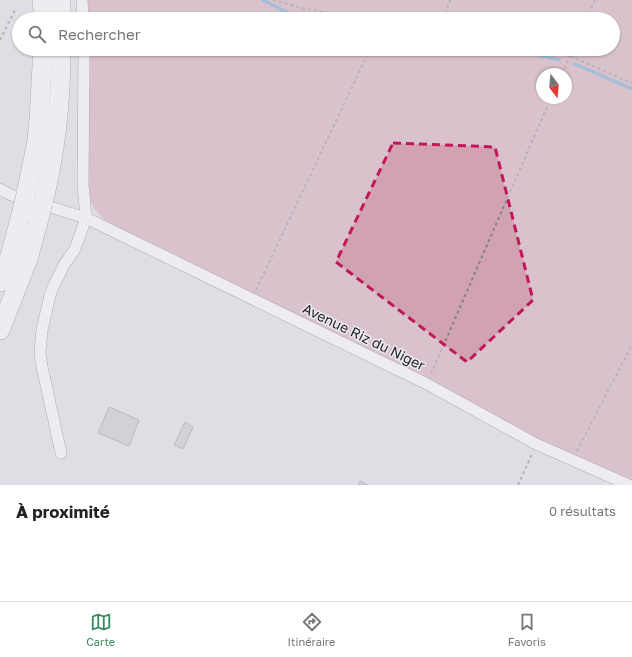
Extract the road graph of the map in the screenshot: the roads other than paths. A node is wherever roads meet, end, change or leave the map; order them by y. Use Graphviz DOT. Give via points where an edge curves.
graph roads {
  1 [pos="42,0"];
  2 [pos="61,0"];
  3 [pos="82,0"];
  4 [pos="43,12"];
  5 [pos="61,12"];
  6 [pos="83,12"];
  7 [pos="43,56"];
  8 [pos="61,56"];
  9 [pos="84,56"];
  10 [pos="0,190"];
  11 [pos="86,218"];
  12 [pos="0,282"];
  13 [pos="0,330"];
  14 [pos="60,453"];
  15 [pos="629,485"];
  1 -- 4 [label="highway"];
  2 -- 5 [label="highway"];
  3 -- 6 [label="street"];
  7 -- 12 [label="highway, bridge" via="39,126 21,215"];
  8 -- 13 [label="highway, bridge" via="55,146 43,202 26,265"];
  9 -- 11 [label="street" via="83,185"];
  10 -- 11 [label="street, Avenue Riz du Niger"];
  11 -- 14 [label="street" via="76,249 53,287 42,330 41,362"];
  11 -- 15 [label="street, Avenue Riz du Niger" via="427,384 536,444"];
}
